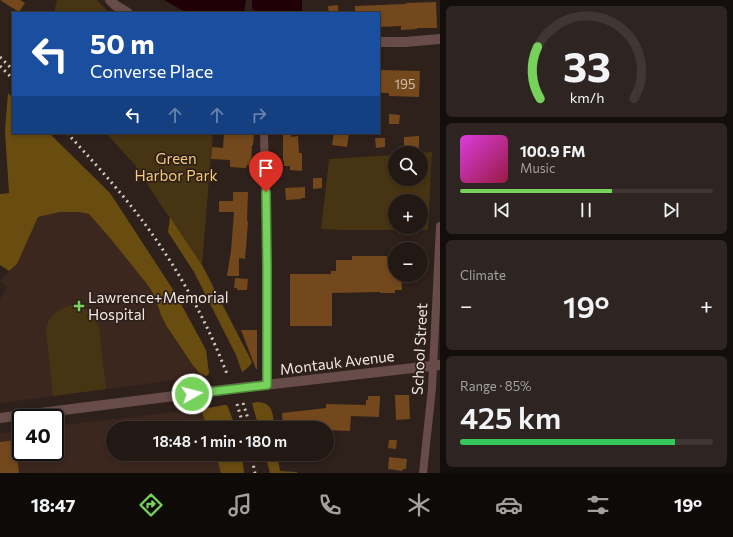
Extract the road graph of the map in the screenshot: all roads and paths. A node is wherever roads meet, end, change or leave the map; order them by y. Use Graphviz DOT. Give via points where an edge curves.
graph roads {
  1 [pos="110,0"];
  2 [pos="127,12"];
  3 [pos="440,39"];
  4 [pos="380,42"];
  5 [pos="264,134"];
  6 [pos="440,226"];
  7 [pos="437,366"];
  8 [pos="267,385"];
  9 [pos="0,418"];
  10 [pos="423,473"];
  1 -- 2 [label="street"];
  3 -- 4 [label="street"];
  5 -- 8 [label="street"];
  6 -- 7 [label="street, School Street"];
  7 -- 8 [label="street, Montauk Avenue"];
  7 -- 10 [label="street, School Street" via="432,388"];
  8 -- 9 [label="street, Montauk Avenue, bridge"];
}
